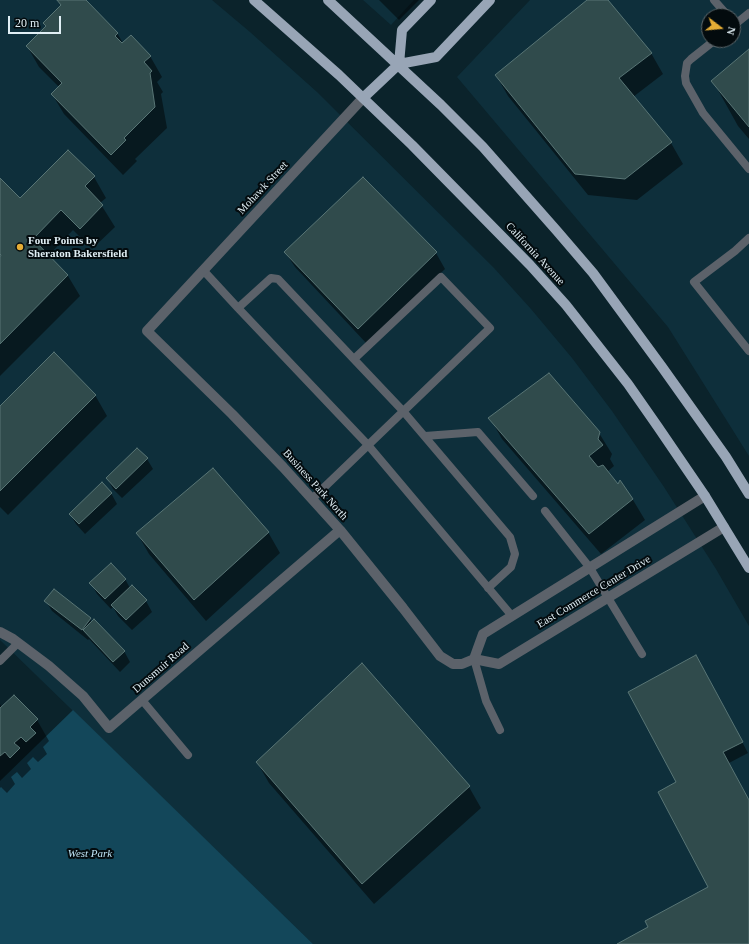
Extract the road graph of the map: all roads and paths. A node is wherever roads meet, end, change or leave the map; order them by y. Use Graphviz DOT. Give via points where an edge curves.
graph roads {
  1 [pos="254,0"];
  2 [pos="328,0"];
  3 [pos="431,0"];
  4 [pos="490,0"];
  5 [pos="714,0"];
  6 [pos="721,8"];
  7 [pos="704,48"];
  8 [pos="399,64"];
  9 [pos="363,98"];
  10 [pos="749,169"];
  11 [pos="749,238"];
  12 [pos="204,270"];
  13 [pos="238,308"];
  14 [pos="147,331"];
  15 [pos="749,351"];
  16 [pos="354,359"];
  17 [pos="403,411"];
  18 [pos="425,436"];
  19 [pos="368,445"];
  20 [pos="749,494"];
  21 [pos="533,496"];
  22 [pos="705,496"];
  23 [pos="312,499"];
  24 [pos="545,511"];
  25 [pos="724,527"];
  26 [pos="340,530"];
  27 [pos="590,568"];
  28 [pos="749,568"];
  29 [pos="488,588"];
  30 [pos="608,598"];
  31 [pos="512,616"];
  32 [pos="0,632"];
  33 [pos="18,643"];
  34 [pos="642,654"];
  35 [pos="474,659"];
  36 [pos="0,661"];
  37 [pos="453,664"];
  38 [pos="142,700"];
  39 [pos="500,730"];
  40 [pos="188,755"];
  1 -- 9 [label="main road, California Avenue"];
  2 -- 8 [label="main road"];
  3 -- 8 [label="main road" via="402,30"];
  4 -- 8 [label="main road" via="436,57"];
  5 -- 6 [label="lane"];
  7 -- 10 [label="lane" via="687,63 686,83 703,113"];
  8 -- 9 [label="main road, Mohawk Street"];
  8 -- 20 [label="main road" via="483,147 593,273 662,366"];
  9 -- 12 [label="street, Mohawk Street"];
  9 -- 22 [label="main road, California Avenue" via="530,265 566,305 628,384"];
  11 -- 15 [label="lane" via="694,282"];
  12 -- 13 [label="lane"];
  12 -- 14 [label="street, Mohawk Street"];
  13 -- 16 [label="lane" via="271,278 278,279"];
  13 -- 19 [label="lane"];
  14 -- 23 [label="street, Business Park North" via="232,414"];
  16 -- 17 [label="lane"];
  16 -- 17 [label="lane" via="441,277 490,328"];
  17 -- 18 [label="lane"];
  17 -- 19 [label="lane"];
  18 -- 21 [label="lane" via="478,432"];
  18 -- 29 [label="lane" via="510,537 515,554 511,567"];
  19 -- 23 [label="lane"];
  19 -- 29 [label="lane"];
  22 -- 25 [label="main road, California Avenue"];
  22 -- 27 [label="street, East Commerce Center Drive"];
  23 -- 26 [label="street, Business Park North"];
  24 -- 27 [label="lane"];
  25 -- 28 [label="main road, California Avenue"];
  25 -- 30 [label="street, East Commerce Center Drive"];
  26 -- 37 [label="street, Business Park North" via="440,656"];
  26 -- 38 [label="street, Dunsmuir Road"];
  27 -- 30 [label="lane"];
  27 -- 31 [label="street, East Commerce Center Drive"];
  29 -- 31 [label="lane"];
  30 -- 34 [label="lane"];
  30 -- 35 [label="street, East Commerce Center Drive" via="499,664"];
  31 -- 35 [label="street, East Commerce Center Drive" via="483,634"];
  32 -- 33 [label="street, Dunsmuir Road"];
  33 -- 36 [label="lane"];
  33 -- 38 [label="street, Dunsmuir Road" via="49,666 82,696 110,728"];
  35 -- 37 [label="street, East Commerce Center Drive" via="462,664"];
  35 -- 39 [label="lane" via="486,701"];
  38 -- 40 [label="lane"];
}
